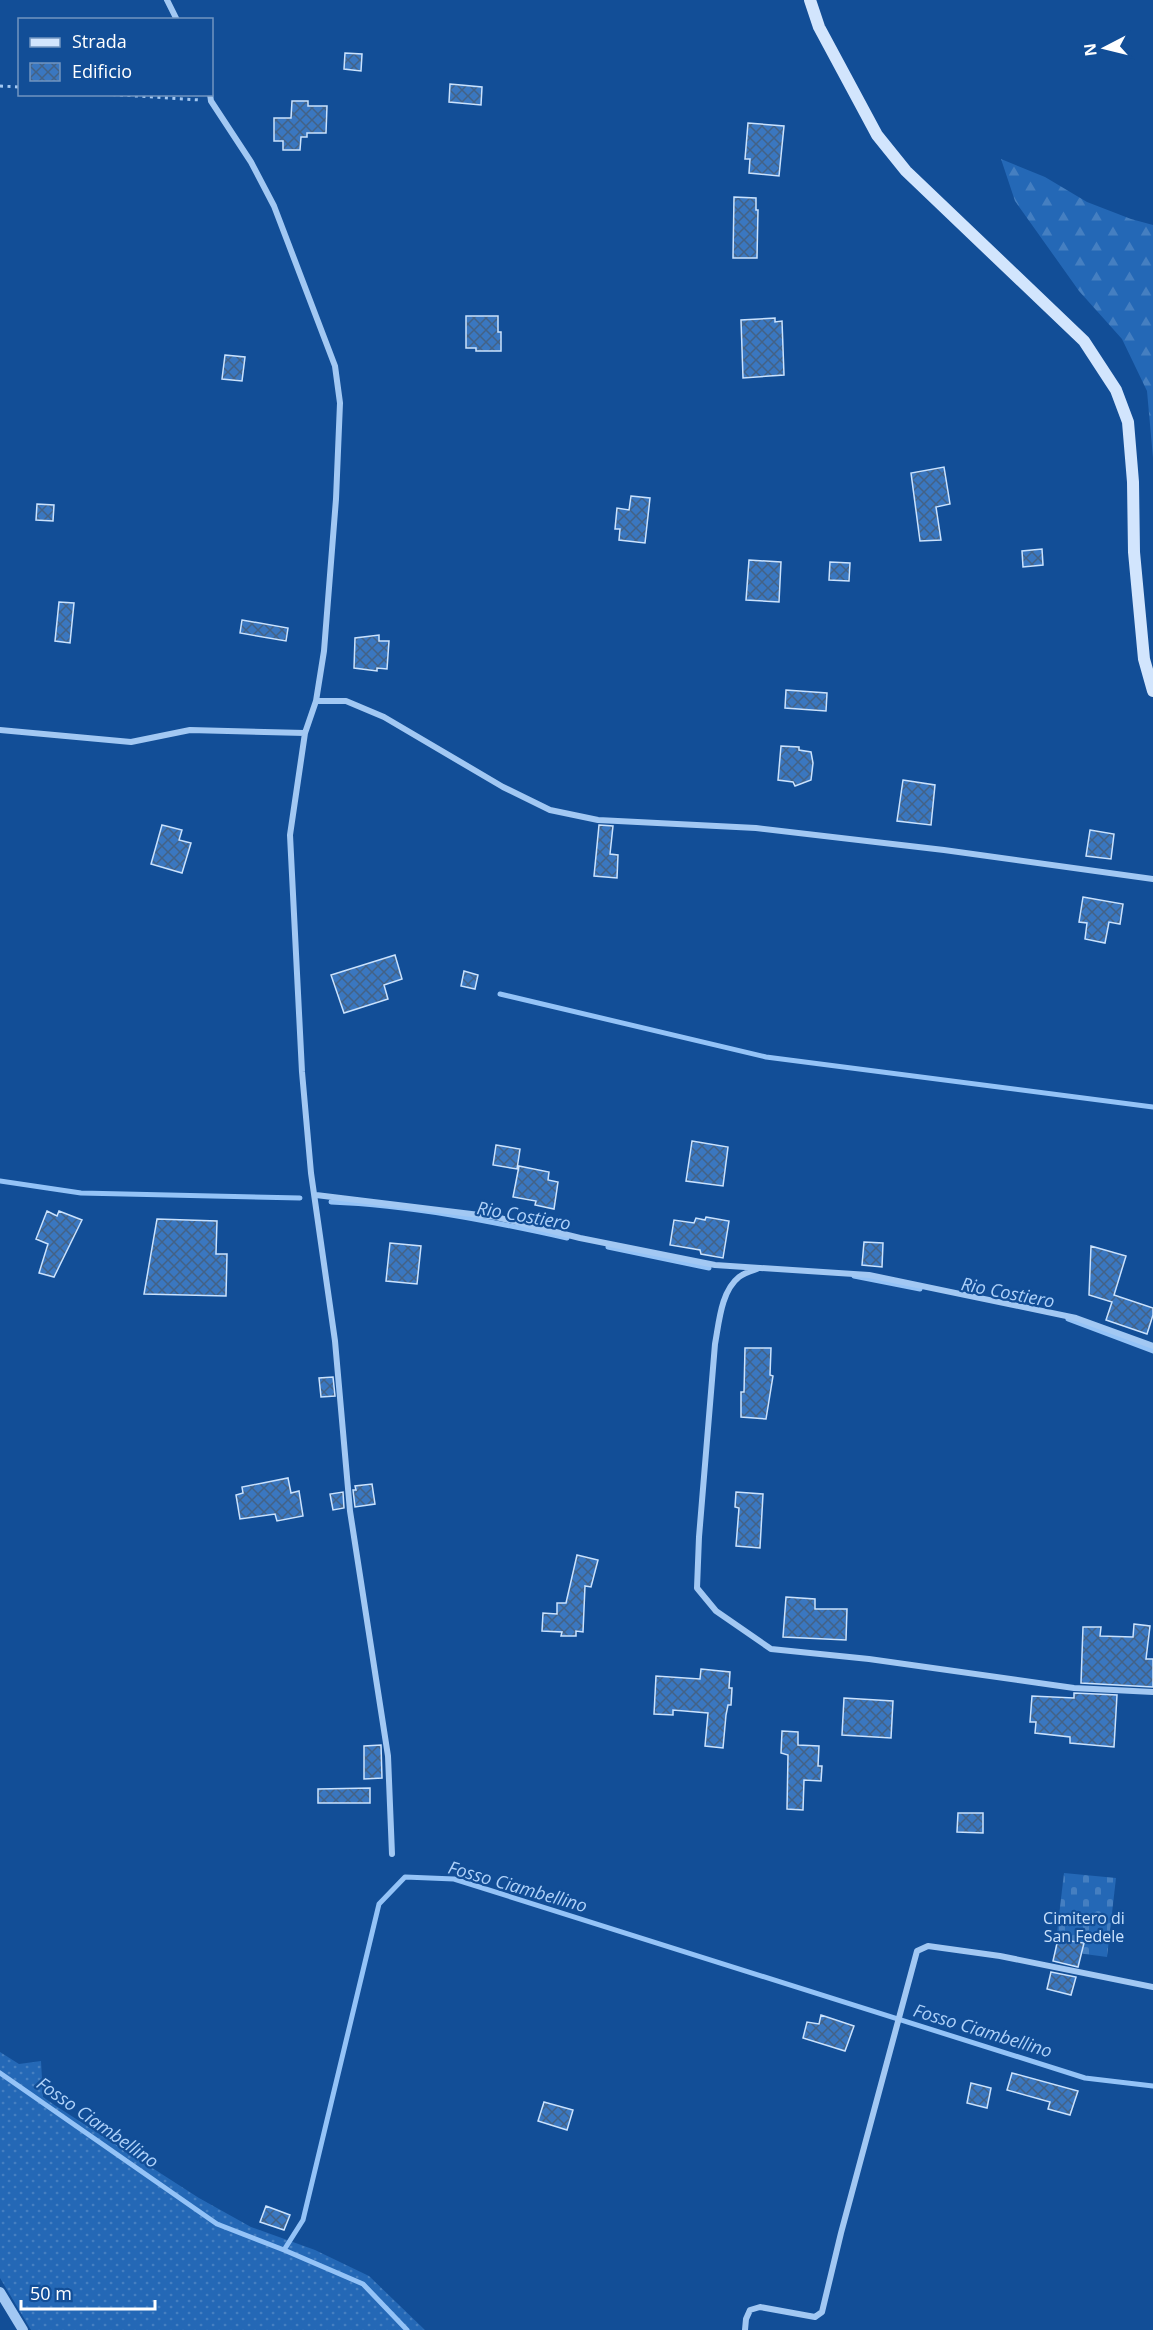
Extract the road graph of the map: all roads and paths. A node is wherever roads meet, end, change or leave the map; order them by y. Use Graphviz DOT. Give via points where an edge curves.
graph roads {
  1 [pos="167,0"];
  2 [pos="810,0"];
  3 [pos="176,18"];
  4 [pos="0,86"];
  5 [pos="18,87"];
  6 [pos="126,96"];
  7 [pos="211,98"];
  8 [pos="1153,691"];
  9 [pos="316,701"];
  10 [pos="0,730"];
  11 [pos="305,733"];
  12 [pos="1153,879"];
  13 [pos="316,1195"];
  14 [pos="759,1268"];
  15 [pos="1153,1346"];
  16 [pos="1153,1692"];
  17 [pos="392,1854"];
  18 [pos="1153,1988"];
  19 [pos="0,2292"];
  20 [pos="23,2330"];
  21 [pos="745,2330"];
  1 -- 3 [label="street"];
  2 -- 8 [label="main road" via="819,27 877,135 906,171 1084,342 1116,390 1128,422 1134,552 1144,659"];
  4 -- 5 [label="path"];
  6 -- 7 [label="path" via="168,100"];
  7 -- 9 [label="street" via="274,206 335,366 340,403 336,499 324,651"];
  9 -- 11 [label="street"];
  9 -- 12 [label="street" via="346,700 384,717 503,788 549,810 598,820 768,829"];
  10 -- 11 [label="street" via="132,742 190,730"];
  11 -- 13 [label="street" via="290,835 302,1072"];
  13 -- 14 [label="street" via="496,1217 715,1265"];
  13 -- 17 [label="street" via="350,1511 388,1756"];
  14 -- 15 [label="street" via="869,1275 1076,1318"];
  14 -- 16 [label="street" via="740,1276 730,1286 715,1344 697,1588 716,1611 771,1649 1074,1688"];
  18 -- 21 [label="street" via="1000,1956 928,1946 917,1950 822,2312 815,2317 760,2307 750,2310"];
  19 -- 20 [label="street"];
}
